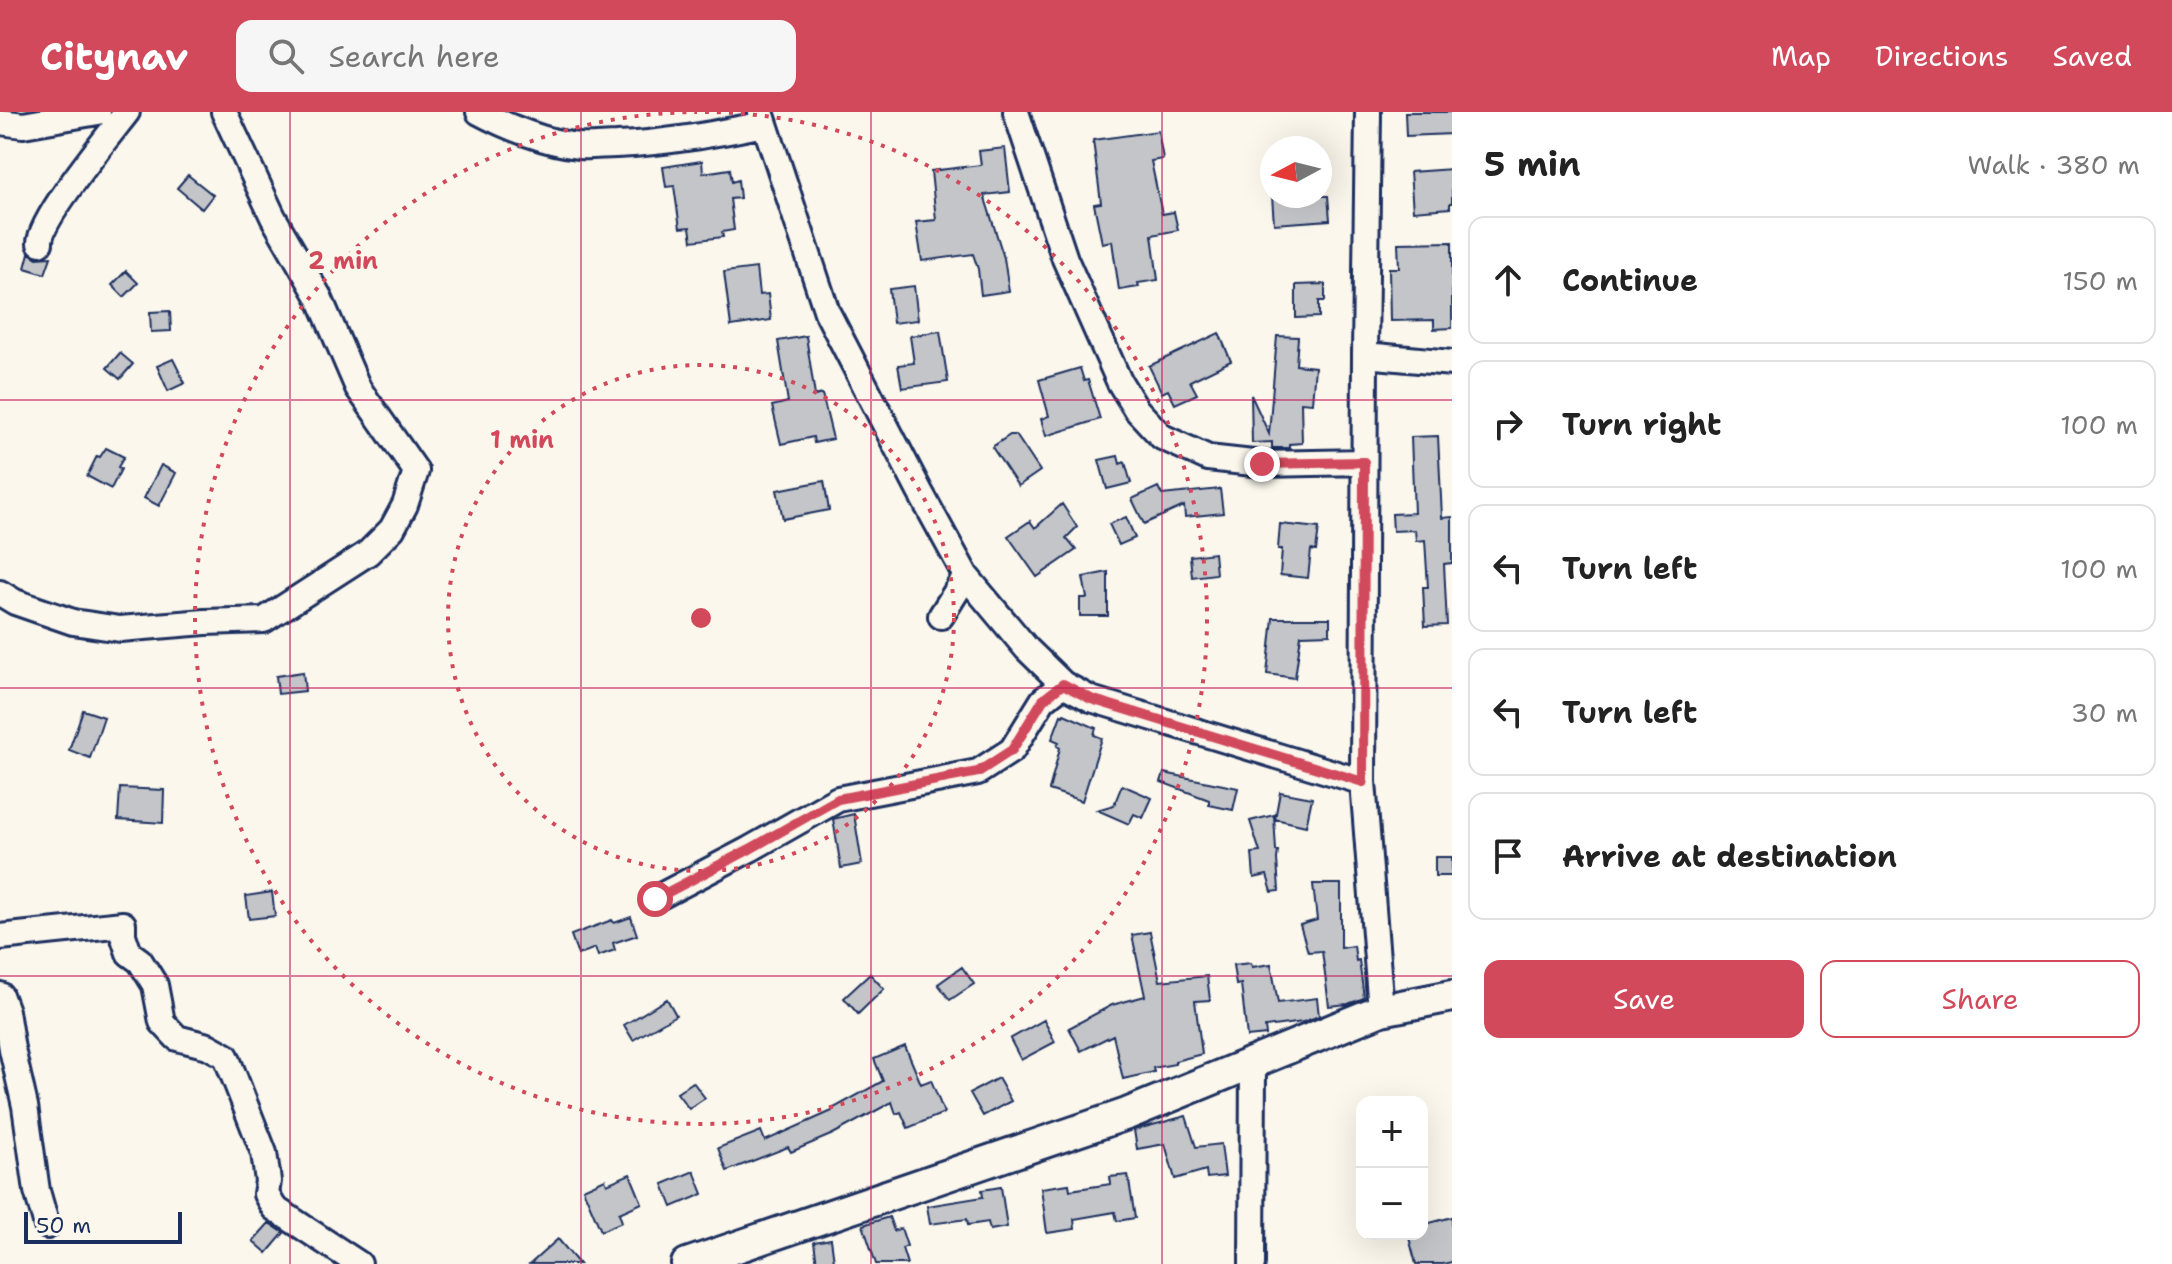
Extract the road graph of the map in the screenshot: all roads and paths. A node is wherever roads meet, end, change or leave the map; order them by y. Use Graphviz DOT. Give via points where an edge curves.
graph roads {
  1 [pos="98,112"];
  2 [pos="127,112"];
  3 [pos="224,112"];
  4 [pos="479,112"];
  5 [pos="1016,112"];
  6 [pos="1368,112"];
  7 [pos="762,118"];
  8 [pos="0,122"];
  9 [pos="40,243"];
  10 [pos="1365,355"];
  11 [pos="1452,363"];
  12 [pos="1364,462"];
  13 [pos="966,576"];
  14 [pos="0,593"];
  15 [pos="941,616"];
  16 [pos="1063,684"];
  17 [pos="1363,782"];
  18 [pos="655,899"];
  19 [pos="0,937"];
  20 [pos="0,995"];
  21 [pos="1452,996"];
  22 [pos="1381,1010"];
  23 [pos="1253,1063"];
  24 [pos="47,1226"];
  25 [pos="359,1264"];
  26 [pos="687,1264"];
  27 [pos="1252,1264"];
  1 -- 8 [label="street" via="23,125"];
  2 -- 9 [label="street" via="64,196 40,234"];
  3 -- 14 [label="street" via="273,217 319,297 358,388 416,471 405,505 392,529 368,553 264,620 120,629 73,622"];
  4 -- 7 [label="street" via="559,143 582,146 706,136"];
  5 -- 12 [label="street" via="1065,259 1119,381 1162,437 1208,458 1262,464"];
  6 -- 10 [label="street"];
  7 -- 13 [label="street" via="827,312"];
  10 -- 11 [label="street"];
  10 -- 12 [label="street"];
  12 -- 17 [label="street"];
  13 -- 15 [label="street"];
  13 -- 16 [label="street"];
  16 -- 17 [label="street" via="1091,699"];
  16 -- 18 [label="street" via="1043,700 1012,750 978,772 838,799"];
  17 -- 22 [label="street"];
  19 -- 25 [label="street" via="123,924 129,953 155,985 162,1022 177,1038 226,1056 264,1153 266,1194 274,1208"];
  20 -- 24 [label="street"];
  21 -- 22 [label="street"];
  22 -- 23 [label="street"];
  23 -- 26 [label="street" via="1127,1114"];
  23 -- 27 [label="street"];
}
